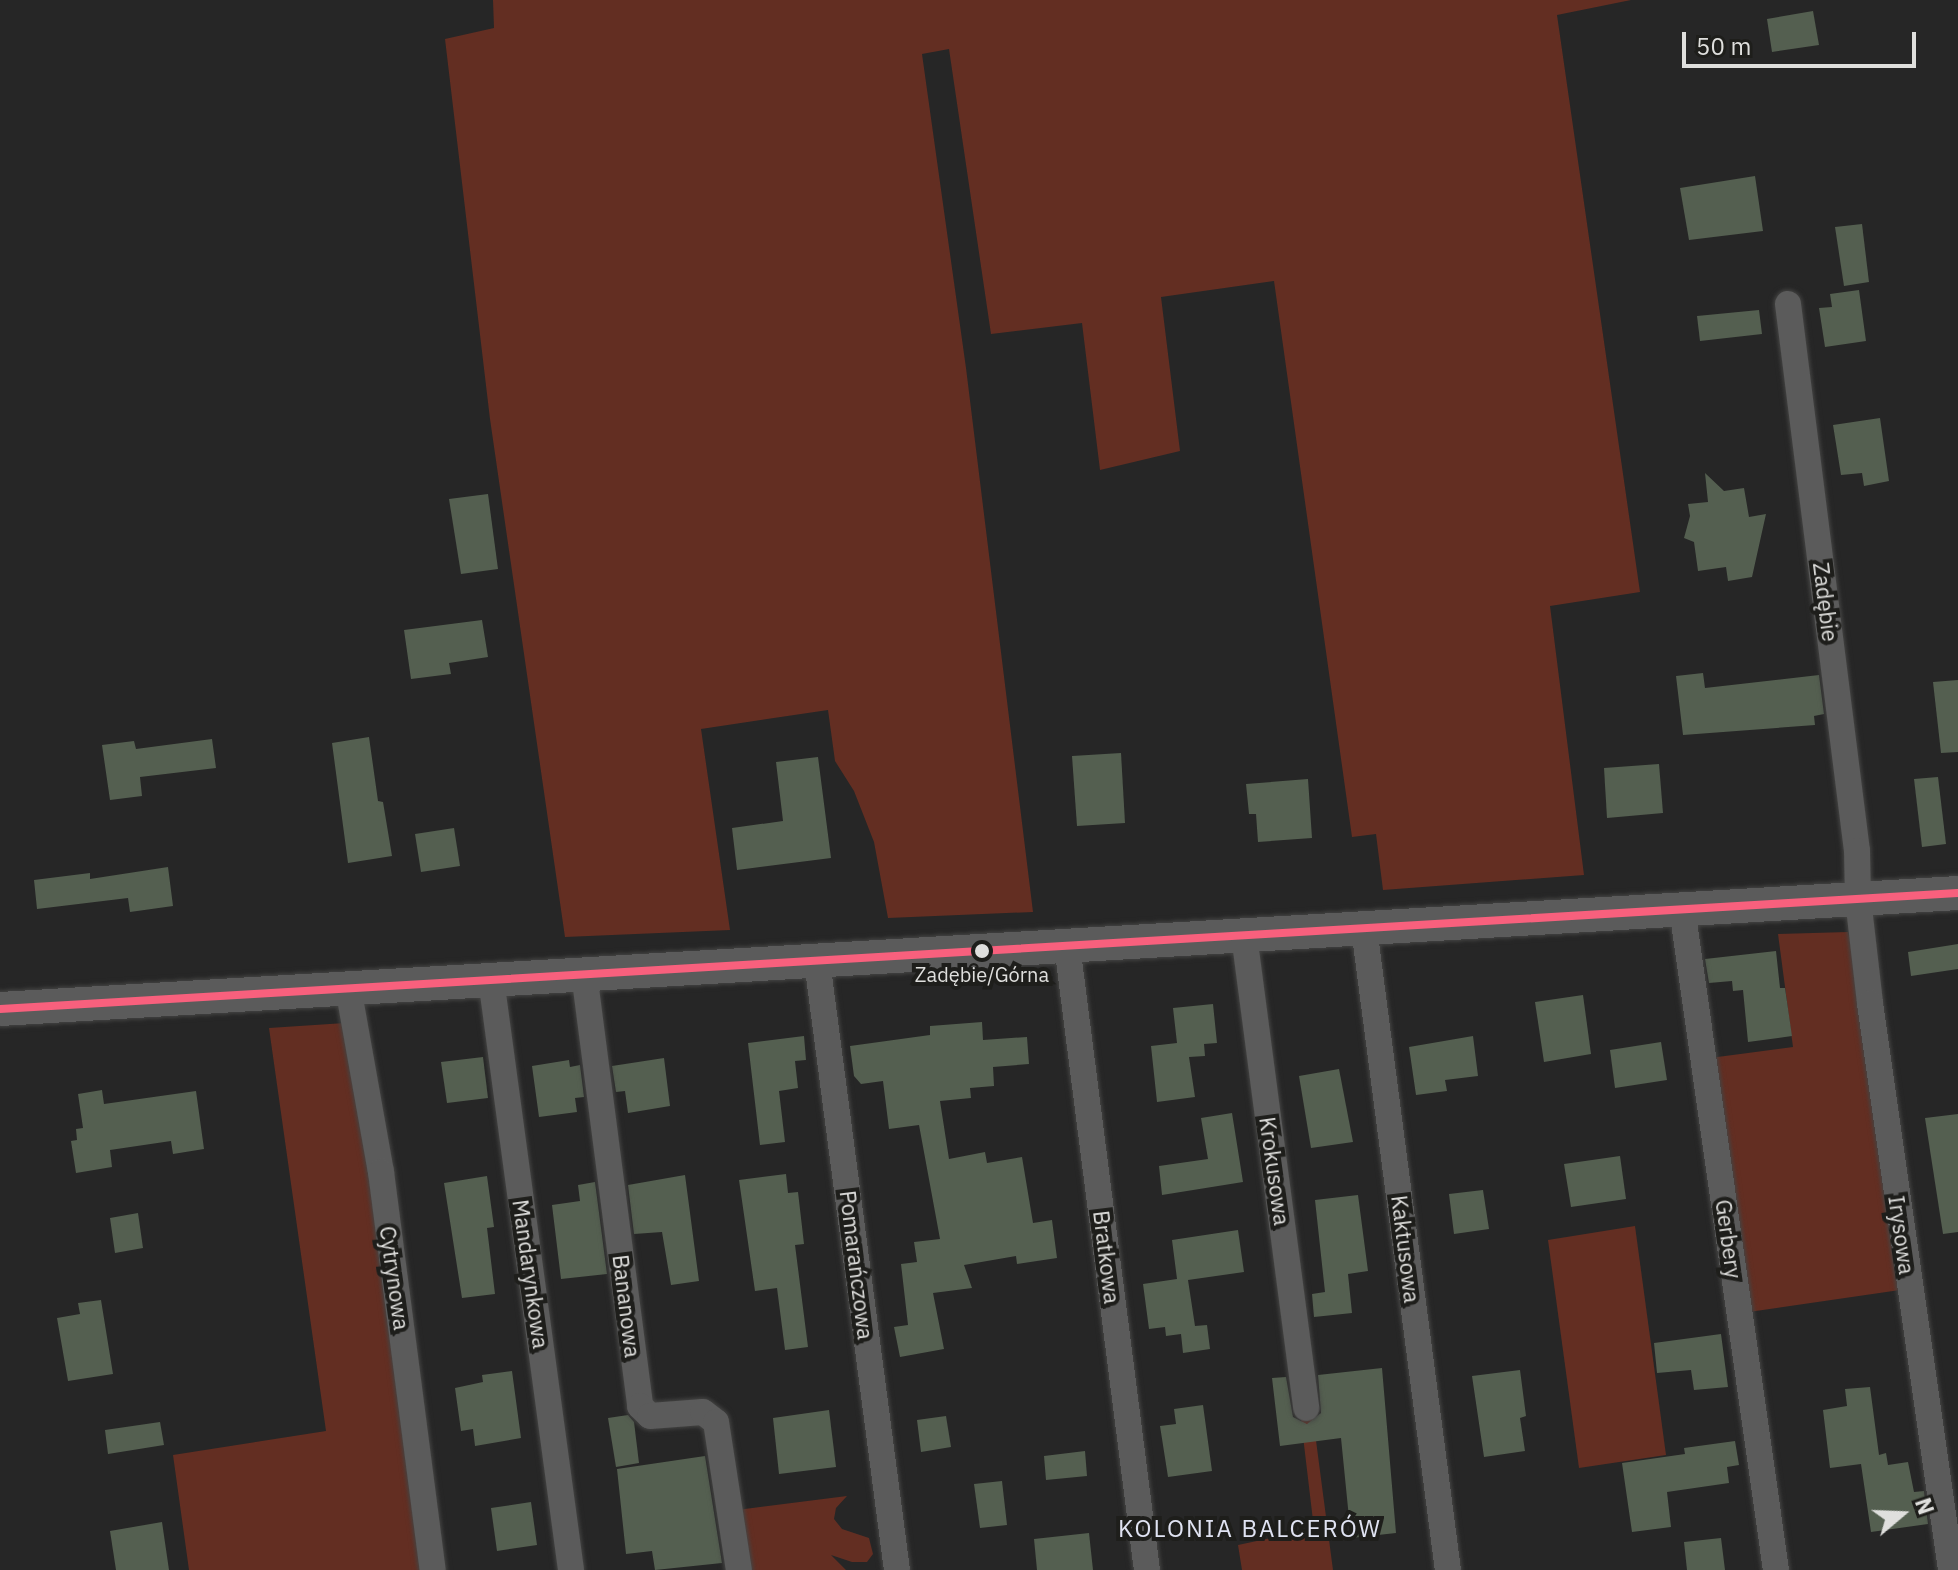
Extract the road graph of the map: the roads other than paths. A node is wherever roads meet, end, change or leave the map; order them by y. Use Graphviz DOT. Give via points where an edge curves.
graph roads {
  1 [pos="1788,304"];
  2 [pos="1958,893"];
  3 [pos="1858,899"];
  4 [pos="1682,908"];
  5 [pos="1364,928"];
  6 [pos="1244,935"];
  7 [pos="1067,945"];
  8 [pos="817,961"];
  9 [pos="584,973"];
  10 [pos="491,979"];
  11 [pos="348,987"];
  12 [pos="0,1009"];
  13 [pos="1306,1408"];
  14 [pos="433,1570"];
  15 [pos="571,1570"];
  16 [pos="739,1570"];
  17 [pos="897,1570"];
  18 [pos="1147,1570"];
  19 [pos="1448,1570"];
  20 [pos="1776,1570"];
  21 [pos="1951,1570"];
  1 -- 3 [label="street, Zadębie" via="1860,874"];
  2 -- 3 [label="street"];
  3 -- 4 [label="street"];
  3 -- 21 [label="street, Irysowa"];
  4 -- 5 [label="street"];
  4 -- 20 [label="street, Gerbery"];
  5 -- 6 [label="street"];
  5 -- 19 [label="street, Kaktusowa"];
  6 -- 7 [label="street"];
  6 -- 13 [label="street, Krokusowa"];
  7 -- 8 [label="street"];
  7 -- 18 [label="street, Bratkowa"];
  8 -- 9 [label="street"];
  8 -- 17 [label="street, Pomarańczowa"];
  9 -- 10 [label="street"];
  9 -- 16 [label="street, Bananowa" via="640,1406 650,1416 703,1412 716,1422"];
  10 -- 11 [label="street"];
  10 -- 15 [label="street, Mandarynkowa"];
  11 -- 12 [label="street"];
  11 -- 14 [label="street, Cytrynowa" via="381,1172"];
}
